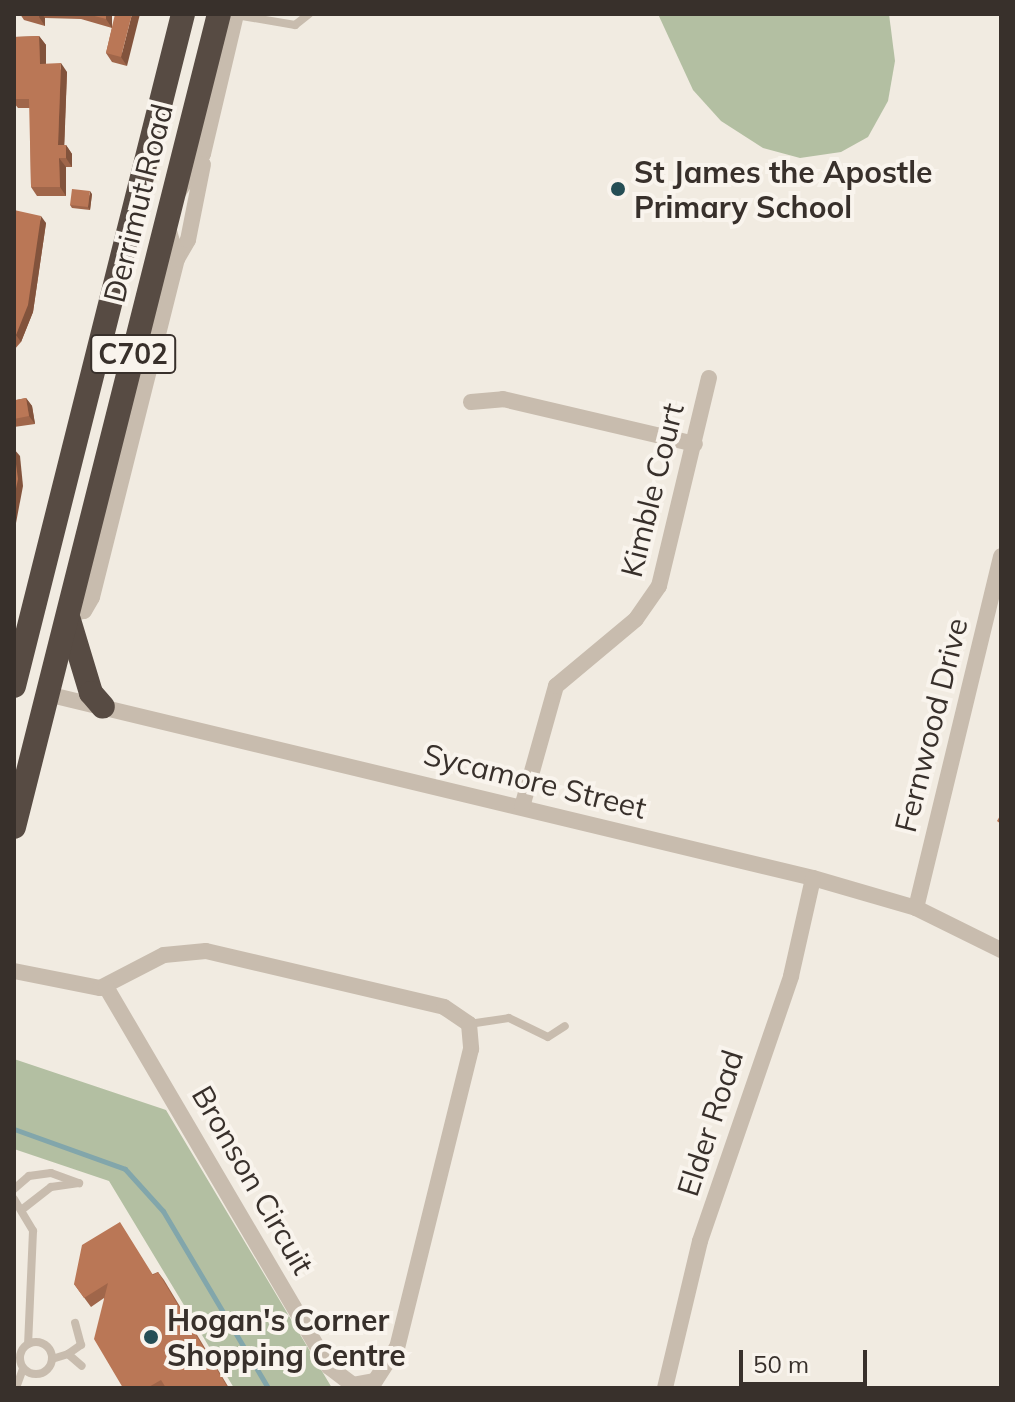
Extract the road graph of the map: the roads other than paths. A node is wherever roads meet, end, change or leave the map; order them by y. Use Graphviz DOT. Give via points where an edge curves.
graph roads {
  1 [pos="183,14"];
  2 [pos="219,14"];
  3 [pos="236,14"];
  4 [pos="309,14"];
  5 [pos="203,154"];
  6 [pos="169,211"];
  7 [pos="177,259"];
  8 [pos="135,345"];
  9 [pos="709,378"];
  10 [pos="90,386"];
  11 [pos="471,402"];
  12 [pos="695,444"];
  13 [pos="1001,556"];
  14 [pos="68,614"];
  15 [pos="14,686"];
  16 [pos="47,694"];
  17 [pos="103,707"];
  18 [pos="522,807"];
  19 [pos="14,827"];
  20 [pos="813,878"];
  21 [pos="916,908"];
  22 [pos="1001,950"];
  23 [pos="14,971"];
  24 [pos="106,987"];
  25 [pos="469,1024"];
  26 [pos="565,1026"];
  27 [pos="14,1189"];
  28 [pos="14,1199"];
  29 [pos="24,1208"];
  30 [pos="75,1323"];
  31 [pos="28,1344"];
  32 [pos="68,1354"];
  33 [pos="52,1359"];
  34 [pos="82,1366"];
  35 [pos="23,1369"];
  36 [pos="364,1386"];
  37 [pos="16,1388"];
  38 [pos="665,1388"];
  1 -- 10 [label="highway, Derrimut Road / C702"];
  2 -- 6 [label="highway, Derrimut Road / C702"];
  3 -- 4 [label="lane" via="295,25"];
  3 -- 5 [label="street"];
  5 -- 6 [label="street"];
  5 -- 7 [label="street" via="201,191"];
  6 -- 7 [label="street"];
  6 -- 8 [label="highway, Derrimut Road / C702"];
  7 -- 14 [label="street" via="92,597 84,611"];
  8 -- 10 [label="highway" via="106,387"];
  8 -- 14 [label="highway, Derrimut Road / C702"];
  9 -- 12 [label="street, Kimble Court"];
  10 -- 15 [label="highway, Derrimut Road / C702"];
  11 -- 12 [label="street" via="503,399"];
  12 -- 18 [label="street, Kimble Court" via="653,599 556,686"];
  13 -- 21 [label="street, Fernwood Drive"];
  14 -- 16 [label="highway, Derrimut Road / C702"];
  14 -- 17 [label="highway" via="91,693"];
  15 -- 16 [label="highway"];
  16 -- 17 [label="street, Sycamore Street"];
  16 -- 19 [label="highway, Derrimut Road / C702"];
  17 -- 18 [label="street, Sycamore Street"];
  18 -- 20 [label="street, Sycamore Street"];
  20 -- 21 [label="street, Sycamore Street"];
  20 -- 38 [label="street, Elder Road" via="791,976 700,1241"];
  21 -- 22 [label="street, Sycamore Street"];
  23 -- 24 [label="street"];
  24 -- 25 [label="street" via="164,955 206,951 444,1007"];
  24 -- 36 [label="street, Bronson Circuit" via="329,1367 342,1380"];
  25 -- 26 [label="lane" via="509,1018 548,1037"];
  25 -- 36 [label="street, Bronson Circuit" via="471,1049 397,1347 385,1372"];
  27 -- 29 [label="lane" via="29,1176 51,1173 79,1183 51,1187"];
  28 -- 29 [label="lane"];
  29 -- 31 [label="lane" via="33,1231"];
  30 -- 32 [label="lane" via="81,1345"];
  31 -- 33 [label="lane" via="41,1343"];
  31 -- 35 [label="lane" via="20,1353"];
  32 -- 33 [label="lane"];
  32 -- 34 [label="lane"];
  33 -- 35 [label="lane" via="41,1374"];
  35 -- 37 [label="lane"];
}
